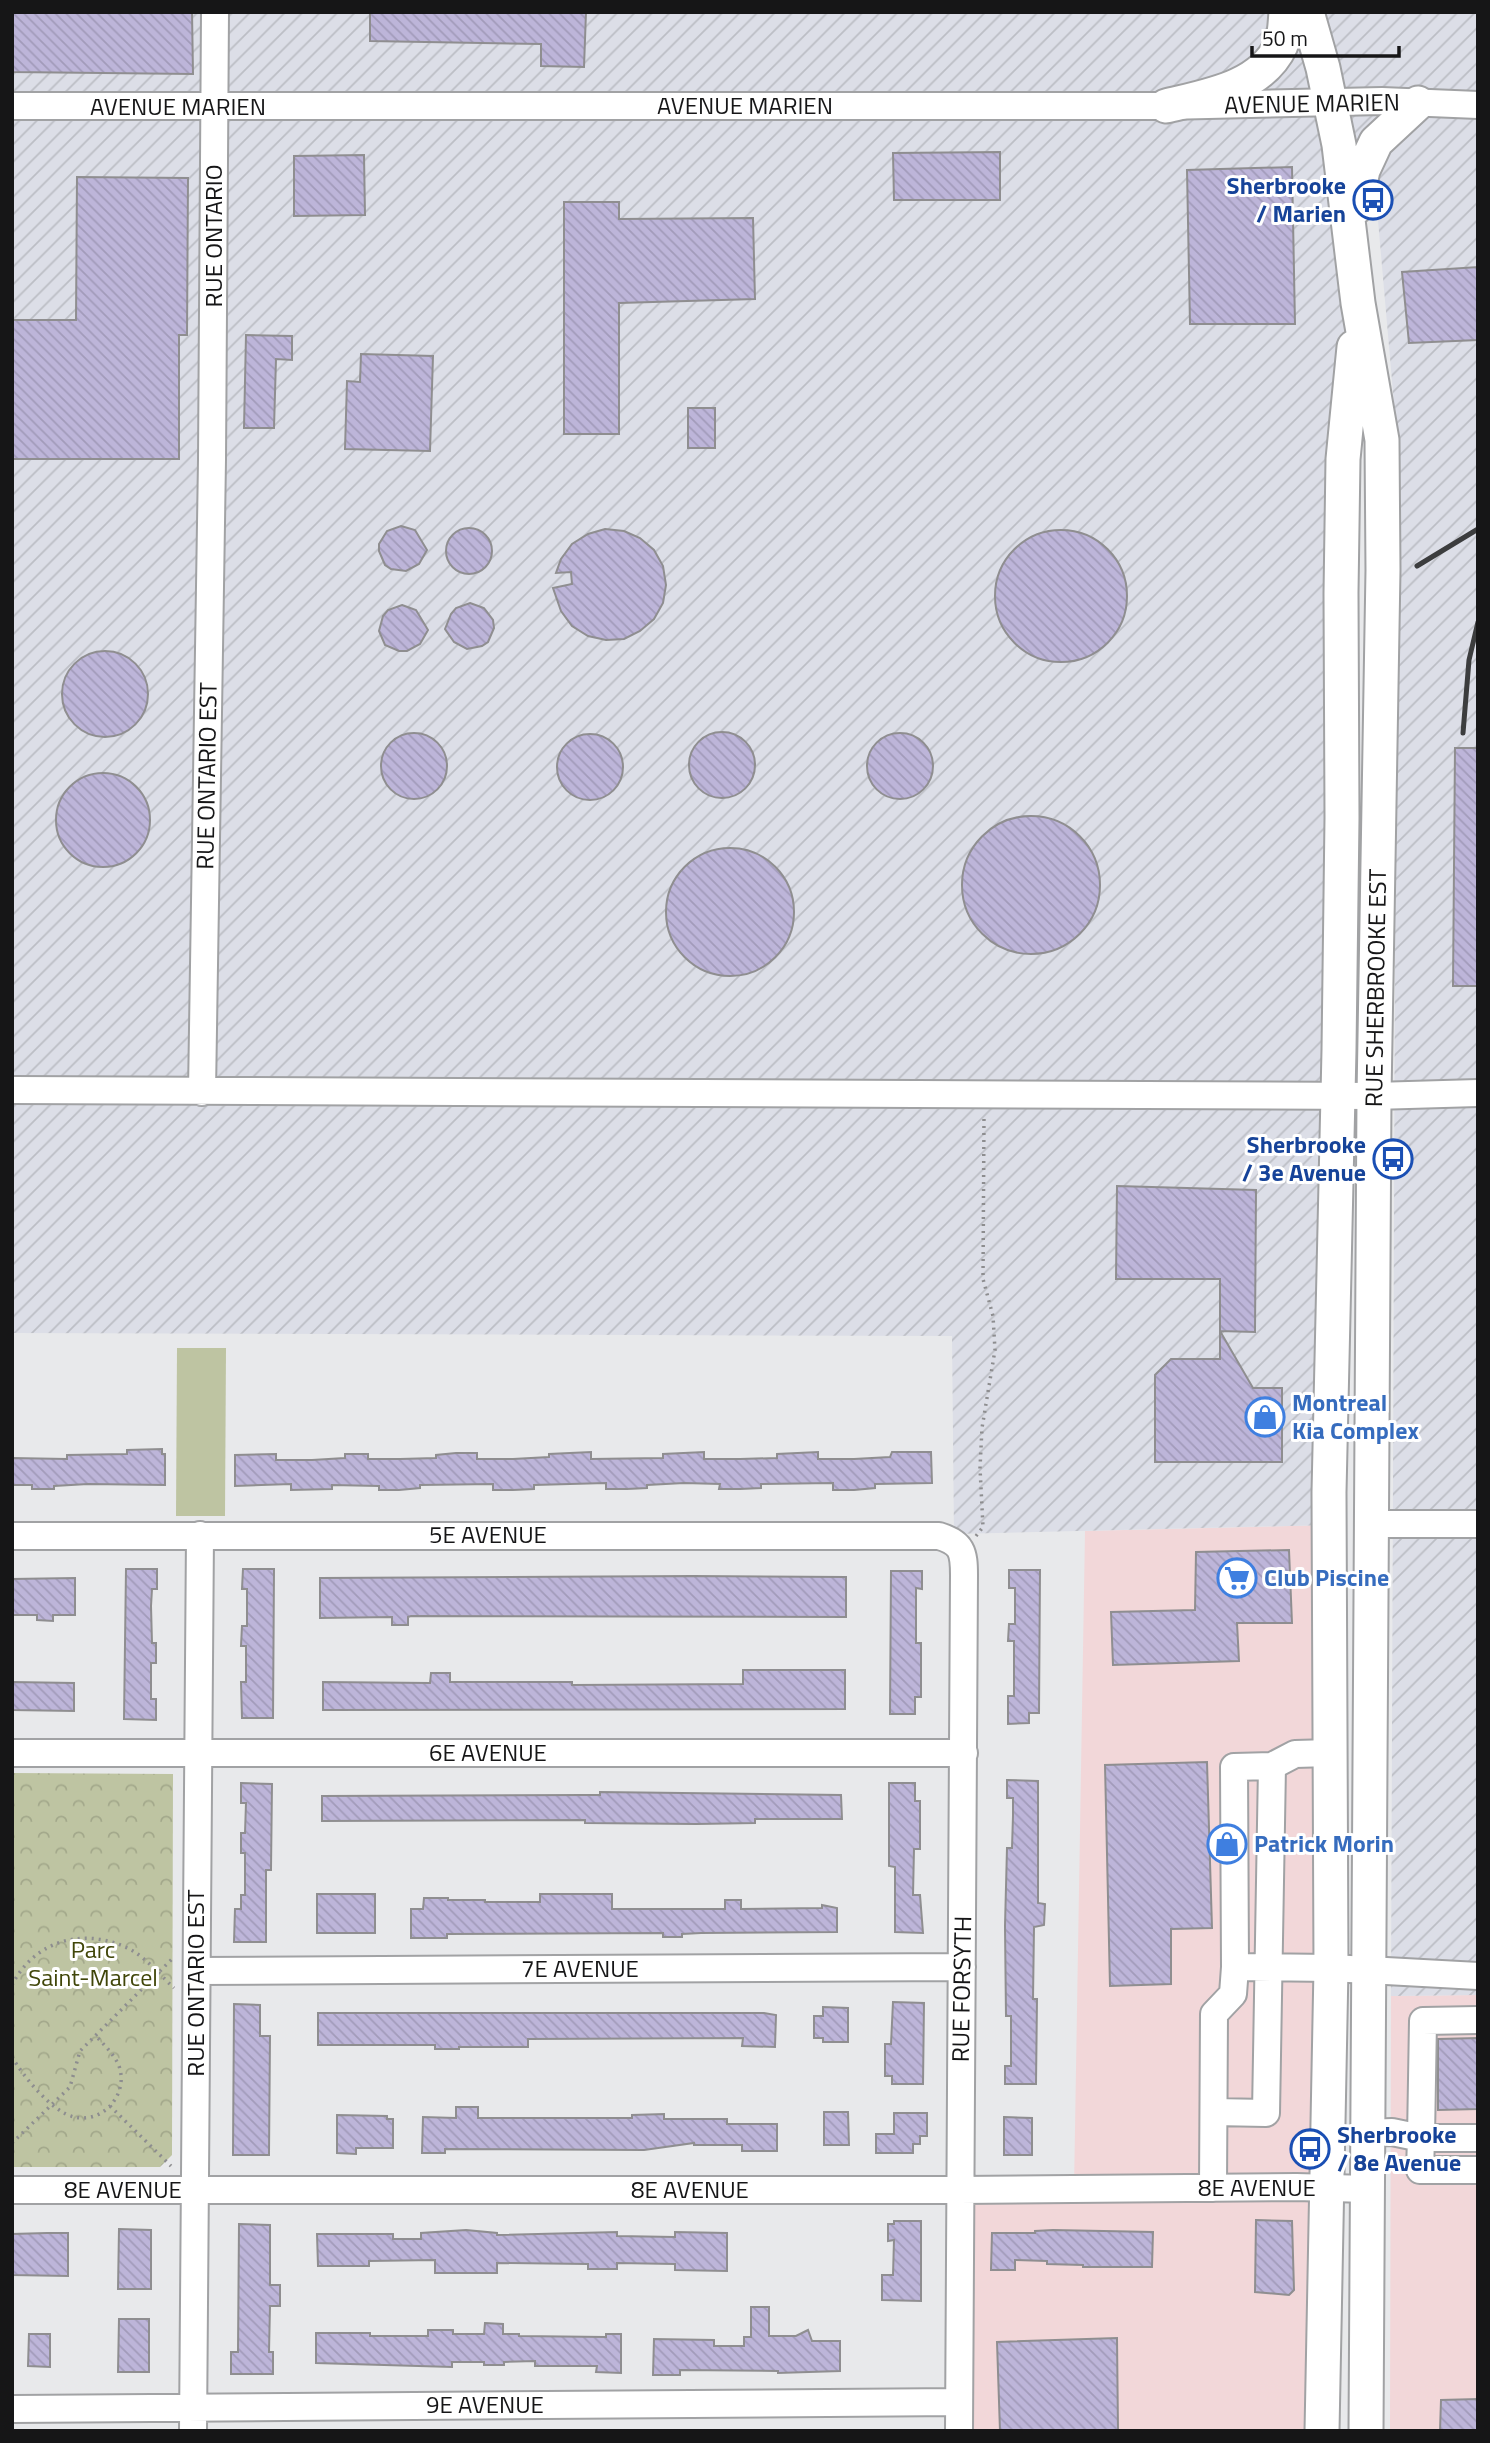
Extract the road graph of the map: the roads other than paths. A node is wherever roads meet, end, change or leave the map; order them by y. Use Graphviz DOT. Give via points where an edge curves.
graph roads {
  1 [pos="215,12"];
  2 [pos="1286,12"];
  3 [pos="1307,12"];
  4 [pos="1331,102"];
  5 [pos="1418,103"];
  6 [pos="1478,105"];
  7 [pos="12,106"];
  8 [pos="1166,106"];
  9 [pos="215,107"];
  10 [pos="1351,245"];
  11 [pos="1358,303"];
  12 [pos="212,460"];
  13 [pos="12,1090"];
  14 [pos="202,1092"];
  15 [pos="1478,1093"];
  16 [pos="1337,1095"];
  17 [pos="1374,1096"];
  18 [pos="1371,1524"];
  19 [pos="1478,1524"];
  20 [pos="1329,1525"];
  21 [pos="200,1535"];
  22 [pos="12,1536"];
  23 [pos="966,1544"];
  24 [pos="197,1752"];
  25 [pos="12,1753"];
  26 [pos="964,1753"];
  27 [pos="1330,1753"];
  28 [pos="1369,1755"];
  29 [pos="1272,1766"];
  30 [pos="1368,1844"];
  31 [pos="1331,1849"];
  32 [pos="962,1967"];
  33 [pos="1270,1967"];
  34 [pos="1235,1968"];
  35 [pos="1331,1968"];
  36 [pos="1367,1970"];
  37 [pos="197,1971"];
  38 [pos="1478,1976"];
  39 [pos="1478,2020"];
  40 [pos="1214,2112"];
  41 [pos="1367,2133"];
  42 [pos="1421,2138"];
  43 [pos="1478,2138"];
  44 [pos="1478,2170"];
  45 [pos="1213,2188"];
  46 [pos="1327,2188"];
  47 [pos="1367,2189"];
  48 [pos="12,2190"];
  49 [pos="195,2190"];
  50 [pos="960,2190"];
  51 [pos="959,2402"];
  52 [pos="12,2409"];
  53 [pos="193,2419"];
  54 [pos="959,2431"];
  55 [pos="1322,2431"];
  56 [pos="1366,2431"];
  1 -- 9 [label="street, RUE ONTARIO"];
  2 -- 8 [label="main road" via="1282,43 1269,63 1247,81"];
  3 -- 4 [label="main road, RUE SHERBROOKE EST"];
  4 -- 5 [label="street, AVENUE MARIEN"];
  4 -- 8 [label="street, AVENUE MARIEN"];
  4 -- 10 [label="main road, RUE SHERBROOKE EST"];
  5 -- 6 [label="street, AVENUE MARIEN"];
  5 -- 10 [label="main road" via="1376,142 1363,170"];
  7 -- 9 [label="street, AVENUE MARIEN"];
  8 -- 9 [label="street, AVENUE MARIEN"];
  9 -- 12 [label="street, RUE ONTARIO"];
  10 -- 11 [label="main road, RUE SHERBROOKE EST"];
  11 -- 16 [label="main road, RUE SHERBROOKE EST" via="1343,472"];
  11 -- 17 [label="main road, RUE SHERBROOKE EST" via="1382,440"];
  12 -- 14 [label="street, RUE ONTARIO EST"];
  13 -- 14 [label="street"];
  14 -- 16 [label="street"];
  15 -- 17 [label="street"];
  16 -- 17 [label="street"];
  16 -- 20 [label="main road, RUE SHERBROOKE EST"];
  17 -- 18 [label="main road, RUE SHERBROOKE EST"];
  18 -- 19 [label="street"];
  18 -- 20 [label="main road"];
  18 -- 28 [label="main road, RUE SHERBROOKE EST"];
  20 -- 27 [label="main road, RUE SHERBROOKE EST"];
  21 -- 22 [label="street, 5E AVENUE"];
  21 -- 23 [label="street, 5E AVENUE" via="939,1536"];
  21 -- 24 [label="street, RUE ONTARIO EST"];
  23 -- 26 [label="street, RUE FORSYTH"];
  24 -- 25 [label="street, 6E AVENUE"];
  24 -- 26 [label="street, 6E AVENUE"];
  24 -- 37 [label="street, RUE ONTARIO EST"];
  26 -- 32 [label="street, RUE FORSYTH"];
  27 -- 28 [label="main road"];
  27 -- 29 [label="street" via="1295,1754"];
  27 -- 31 [label="main road, RUE SHERBROOKE EST"];
  28 -- 30 [label="main road, RUE SHERBROOKE EST"];
  29 -- 33 [label="street"];
  29 -- 34 [label="street" via="1234,1767"];
  30 -- 31 [label="main road"];
  30 -- 36 [label="main road, RUE SHERBROOKE EST"];
  31 -- 35 [label="main road, RUE SHERBROOKE EST"];
  32 -- 37 [label="street, 7E AVENUE"];
  32 -- 50 [label="street, RUE FORSYTH"];
  33 -- 34 [label="street"];
  33 -- 35 [label="street"];
  33 -- 40 [label="street" via="1266,2113"];
  34 -- 40 [label="street" via="1233,1994 1214,2014"];
  35 -- 36 [label="street"];
  35 -- 46 [label="main road, RUE SHERBROOKE EST"];
  36 -- 38 [label="street"];
  36 -- 41 [label="main road, RUE SHERBROOKE EST"];
  37 -- 49 [label="street, RUE ONTARIO EST"];
  39 -- 42 [label="street" via="1423,2021"];
  40 -- 45 [label="street"];
  41 -- 42 [label="street"];
  41 -- 47 [label="main road, RUE SHERBROOKE EST"];
  42 -- 43 [label="street"];
  42 -- 44 [label="street" via="1420,2170"];
  45 -- 46 [label="street, 8E AVENUE"];
  45 -- 50 [label="street, 8E AVENUE"];
  46 -- 47 [label="street, 8E AVENUE"];
  46 -- 55 [label="main road, RUE SHERBROOKE EST"];
  47 -- 56 [label="main road, RUE SHERBROOKE EST"];
  48 -- 49 [label="street, 8E AVENUE"];
  49 -- 50 [label="street, 8E AVENUE"];
  49 -- 53 [label="street, RUE ONTARIO EST"];
  50 -- 51 [label="street, RUE FORSYTH"];
  51 -- 53 [label="street, 9E AVENUE"];
  51 -- 54 [label="street, RUE FORSYTH"];
  52 -- 53 [label="street, 9E AVENUE"];
}
